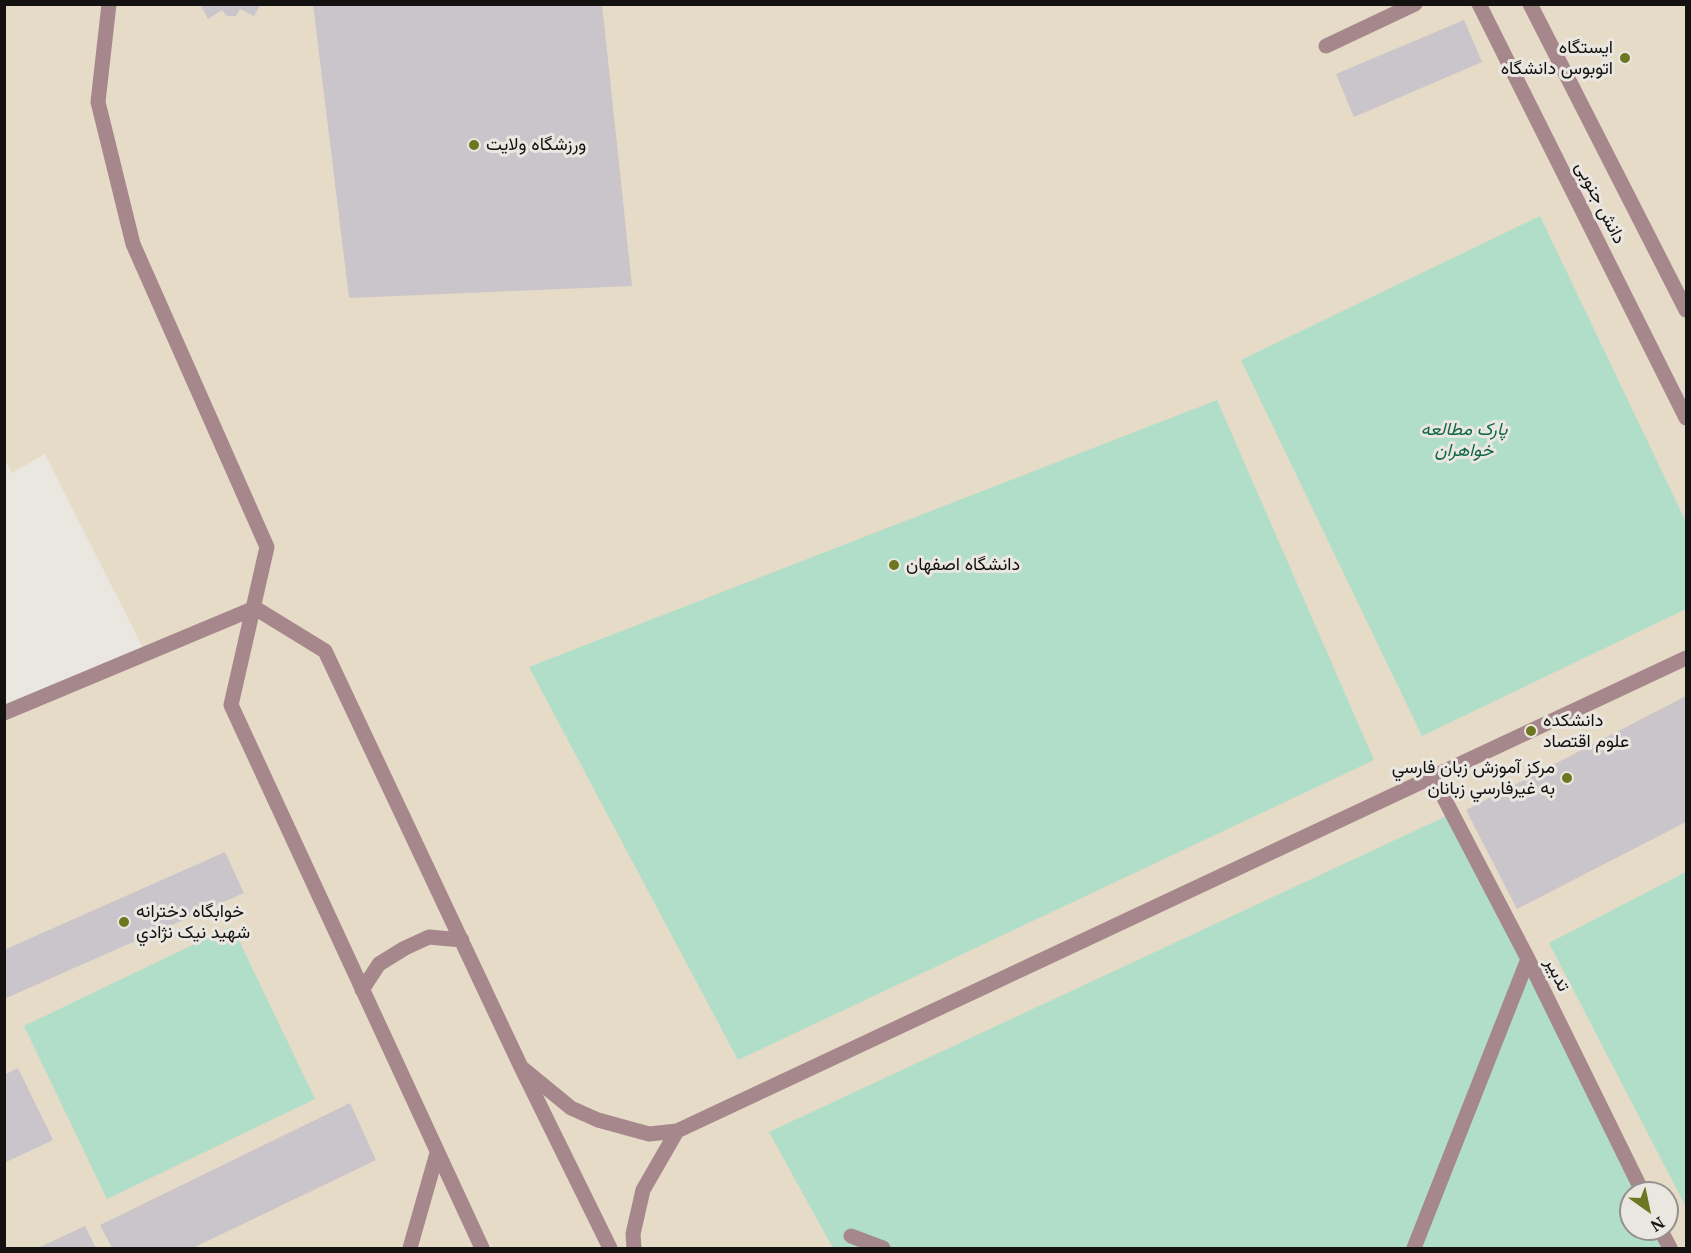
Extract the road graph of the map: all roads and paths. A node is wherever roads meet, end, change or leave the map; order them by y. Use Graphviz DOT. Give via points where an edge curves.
graph roads {
  1 [pos="109,4"];
  2 [pos="1415,4"];
  3 [pos="1479,4"];
  4 [pos="1530,4"];
  5 [pos="1326,46"];
  6 [pos="1686,310"];
  7 [pos="1686,418"];
  8 [pos="255,608"];
  9 [pos="1686,658"];
  10 [pos="4,713"];
  11 [pos="1433,777"];
  12 [pos="462,940"];
  13 [pos="1527,959"];
  14 [pos="362,990"];
  15 [pos="521,1067"];
  16 [pos="677,1131"];
  17 [pos="436,1154"];
  18 [pos="1636,1181"];
  19 [pos="851,1236"];
  20 [pos="410,1248"];
  21 [pos="483,1248"];
  22 [pos="610,1248"];
  23 [pos="634,1248"];
  24 [pos="883,1248"];
  25 [pos="1414,1248"];
  1 -- 8 [label="street" via="98,102 133,244 267,547"];
  2 -- 5 [label="street"];
  3 -- 7 [label="street, دانش جنوبی"];
  4 -- 6 [label="street, دانش جنوبی"];
  8 -- 10 [label="street"];
  8 -- 12 [label="street" via="325,651"];
  8 -- 14 [label="street" via="231,705"];
  9 -- 11 [label="street"];
  11 -- 13 [label="street, تدبیر"];
  11 -- 16 [label="street"];
  12 -- 14 [label="street" via="429,937 405,948 379,964"];
  12 -- 15 [label="street"];
  13 -- 18 [label="street, تدبیر"];
  13 -- 25 [label="street"];
  14 -- 17 [label="street"];
  15 -- 16 [label="street" via="571,1108 598,1120 649,1134"];
  15 -- 22 [label="street"];
  16 -- 23 [label="street" via="643,1190 633,1234"];
  17 -- 20 [label="street"];
  17 -- 21 [label="street"];
  19 -- 24 [label="street"];
}
